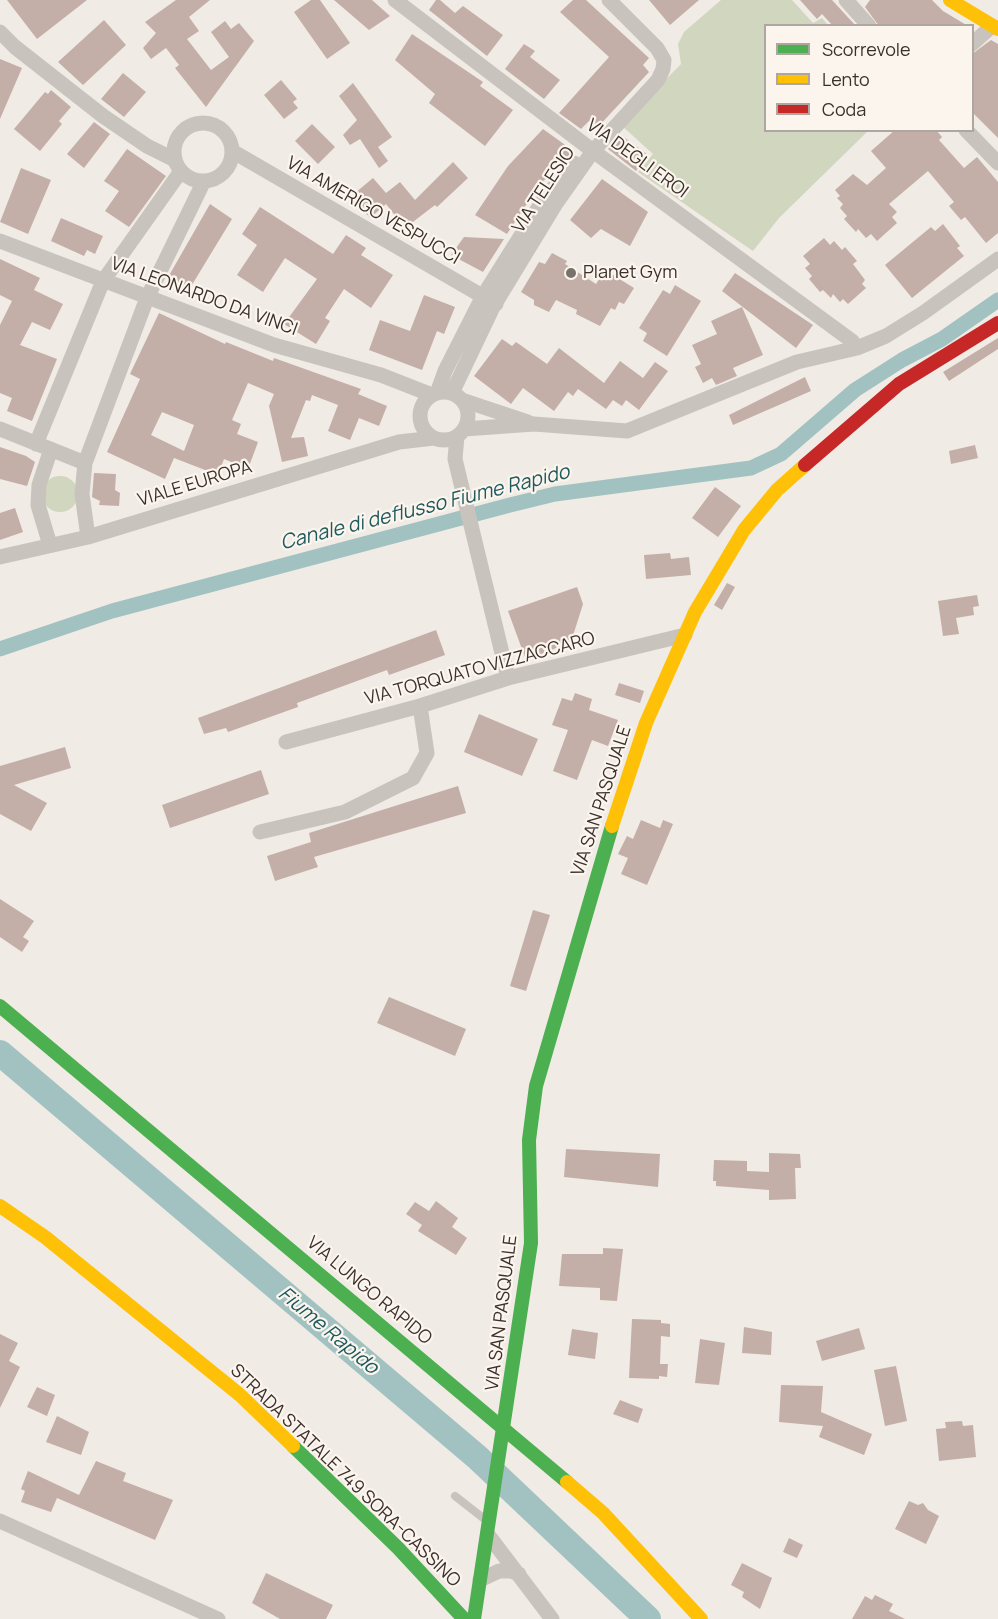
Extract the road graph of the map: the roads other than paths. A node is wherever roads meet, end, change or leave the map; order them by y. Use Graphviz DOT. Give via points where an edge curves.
graph roads {
  1 [pos="395,0"];
  2 [pos="609,0"];
  3 [pos="846,0"];
  4 [pos="950,0"];
  5 [pos="867,24"];
  6 [pos="995,27"];
  7 [pos="0,32"];
  8 [pos="974,43"];
  9 [pos="968,132"];
  10 [pos="590,149"];
  11 [pos="231,152"];
  12 [pos="998,163"];
  13 [pos="178,166"];
  14 [pos="204,181"];
  15 [pos="0,241"];
  16 [pos="998,259"];
  17 [pos="103,281"];
  18 [pos="147,298"];
  19 [pos="489,300"];
  20 [pos="998,323"];
  21 [pos="857,348"];
  22 [pos="397,380"];
  23 [pos="446,395"];
  24 [pos="421,420"];
  25 [pos="534,424"];
  26 [pos="0,429"];
  27 [pos="461,433"];
  28 [pos="437,439"];
  29 [pos="399,442"];
  30 [pos="44,447"];
  31 [pos="454,459"];
  32 [pos="85,463"];
  33 [pos="88,537"];
  34 [pos="50,545"];
  35 [pos="0,557"];
  36 [pos="685,635"];
  37 [pos="508,678"];
  38 [pos="420,706"];
  39 [pos="286,742"];
  40 [pos="260,832"];
  41 [pos="0,1006"];
  42 [pos="0,1206"];
  43 [pos="504,1432"];
  44 [pos="455,1496"];
  45 [pos="0,1521"];
  46 [pos="490,1524"];
  47 [pos="519,1574"];
  48 [pos="480,1580"];
  49 [pos="460,1614"];
  50 [pos="201,1615"];
  51 [pos="218,1619"];
  52 [pos="474,1619"];
  53 [pos="552,1619"];
  54 [pos="701,1619"];
  1 -- 10 [label="street, VIA DEGLI EROI"];
  2 -- 10 [label="street, VIA TELESIO" via="657,48 664,60 663,69 658,80"];
  3 -- 5 [label="street"];
  4 -- 6 [label="main road"];
  6 -- 8 [label="street"];
  7 -- 13 [label="street" via="103,116"];
  9 -- 12 [label="street"];
  10 -- 19 [label="street, VIA TELESIO"];
  10 -- 21 [label="street, VIA DEGLI EROI"];
  11 -- 13 [label="street" via="220,128 194,124 175,142"];
  11 -- 14 [label="street" via="220,175"];
  11 -- 19 [label="street, VIA AMERIGO VESPUCCI"];
  13 -- 14 [label="street" via="195,180"];
  13 -- 17 [label="street"];
  14 -- 18 [label="street"];
  15 -- 17 [label="street, VIA LEONARDO DA VINCI"];
  16 -- 21 [label="street" via="923,313"];
  17 -- 18 [label="street, VIA LEONARDO DA VINCI"];
  17 -- 30 [label="street"];
  18 -- 22 [label="street, VIA LEONARDO DA VINCI" via="274,345"];
  18 -- 32 [label="street"];
  19 -- 23 [label="street, VIA TELESIO"];
  20 -- 36 [label="main road, VIA SAN PASQUALE" via="899,384 777,490 744,530"];
  21 -- 25 [label="street" via="797,362 627,431"];
  22 -- 23 [label="street, VIA LEONARDO DA VINCI"];
  22 -- 24 [label="street" via="416,400"];
  23 -- 24 [label="street" via="422,408"];
  23 -- 25 [label="street, VIA LEONARDO DA VINCI"];
  23 -- 27 [label="street" via="468,414"];
  24 -- 28 [label="street"];
  24 -- 29 [label="street, VIALE EUROPA"];
  25 -- 27 [label="street"];
  26 -- 30 [label="street"];
  27 -- 28 [label="street"];
  27 -- 31 [label="street"];
  28 -- 29 [label="street, VIALE EUROPA"];
  28 -- 31 [label="street"];
  29 -- 33 [label="street, VIALE EUROPA"];
  30 -- 32 [label="street"];
  30 -- 34 [label="street" via="38,505"];
  31 -- 37 [label="street"];
  32 -- 33 [label="street" via="82,494"];
  33 -- 34 [label="street, VIALE EUROPA"];
  34 -- 35 [label="street, VIALE EUROPA"];
  36 -- 37 [label="street, VIA TORQUATO VIZZACCARO"];
  36 -- 43 [label="main road, VIA SAN PASQUALE" via="646,723 621,795 536,1086 529,1140 531,1243"];
  37 -- 38 [label="street, VIA TORQUATO VIZZACCARO"];
  38 -- 39 [label="street, VIA TORQUATO VIZZACCARO"];
  38 -- 40 [label="street" via="428,753 413,778 345,812"];
  41 -- 43 [label="main road, VIA LUNGO RAPIDO"];
  42 -- 49 [label="main road, STRADA STATALE 749 SORA-CASSINO" via="45,1237 240,1395 398,1548"];
  43 -- 46 [label="main road, VIA SAN PASQUALE"];
  43 -- 54 [label="main road, VIA LUNGO RAPIDO" via="603,1514"];
  44 -- 46 [label="lane"];
  45 -- 50 [label="street"];
  46 -- 47 [label="street"];
  46 -- 48 [label="main road, VIA SAN PASQUALE"];
  47 -- 48 [label="street" via="499,1571"];
  47 -- 53 [label="street"];
  48 -- 52 [label="main road, VIA SAN PASQUALE"];
  50 -- 51 [label="street"];
}
